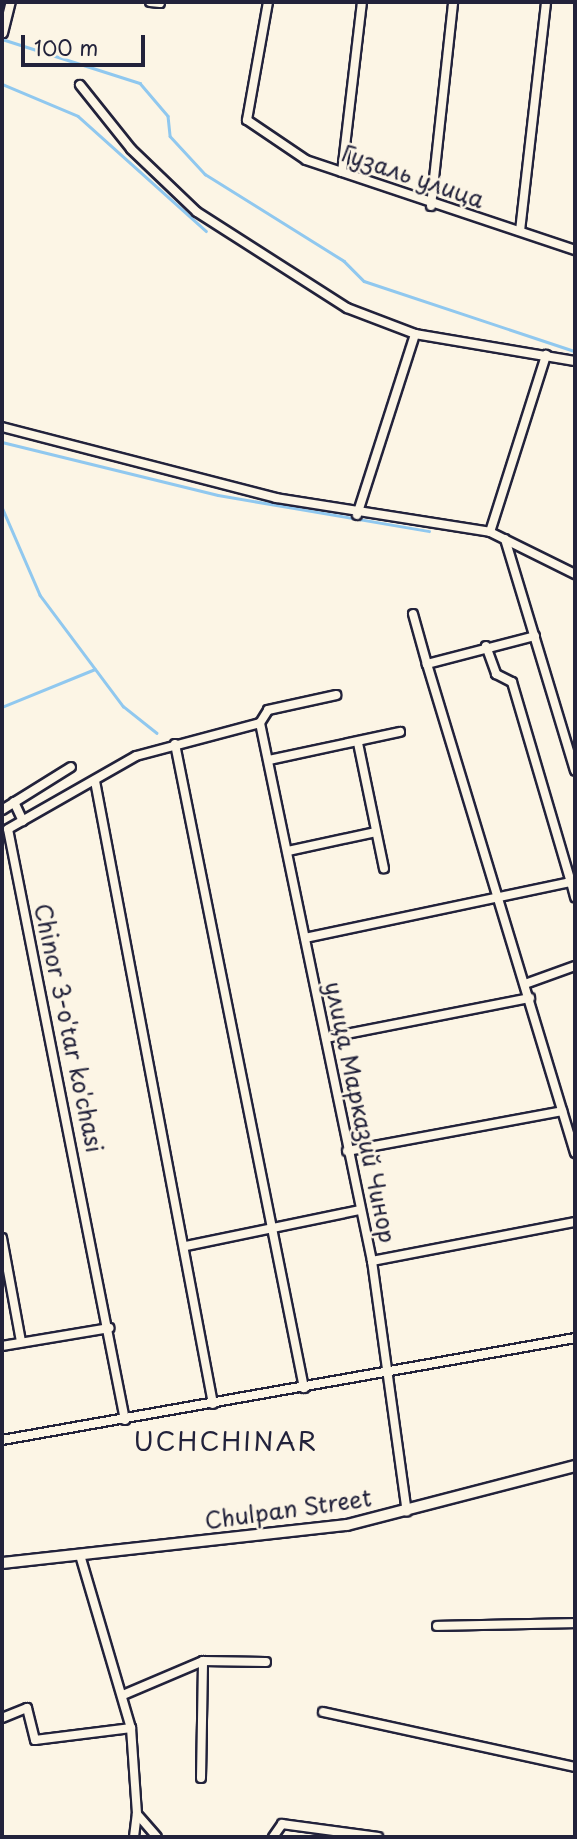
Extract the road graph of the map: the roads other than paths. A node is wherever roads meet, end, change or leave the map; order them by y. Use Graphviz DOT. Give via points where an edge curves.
graph roads {
  1 [pos="11,2"];
  2 [pos="150,2"];
  3 [pos="268,2"];
  4 [pos="362,2"];
  5 [pos="453,2"];
  6 [pos="546,2"];
  7 [pos="160,3"];
  8 [pos="3,33"];
  9 [pos="80,85"];
  10 [pos="342,172"];
  11 [pos="431,206"];
  12 [pos="520,231"];
  13 [pos="575,250"];
  14 [pos="415,334"];
  15 [pos="546,355"];
  16 [pos="575,361"];
  17 [pos="2,427"];
  18 [pos="357,515"];
  19 [pos="490,532"];
  20 [pos="505,539"];
  21 [pos="575,574"];
  22 [pos="413,614"];
  23 [pos="535,636"];
  24 [pos="486,646"];
  25 [pos="426,661"];
  26 [pos="336,695"];
  27 [pos="260,723"];
  28 [pos="400,732"];
  29 [pos="358,743"];
  30 [pos="175,744"];
  31 [pos="269,760"];
  32 [pos="71,767"];
  33 [pos="575,771"];
  34 [pos="94,781"];
  35 [pos="14,802"];
  36 [pos="2,810"];
  37 [pos="23,821"];
  38 [pos="5,831"];
  39 [pos="376,832"];
  40 [pos="288,850"];
  41 [pos="384,868"];
  42 [pos="571,882"];
  43 [pos="575,897"];
  44 [pos="499,900"];
  45 [pos="305,938"];
  46 [pos="575,966"];
  47 [pos="525,984"];
  48 [pos="530,998"];
  49 [pos="326,1038"];
  50 [pos="562,1111"];
  51 [pos="347,1151"];
  52 [pos="575,1153"];
  53 [pos="360,1210"];
  54 [pos="575,1222"];
  55 [pos="275,1229"];
  56 [pos="2,1238"];
  57 [pos="186,1246"];
  58 [pos="372,1261"];
  59 [pos="108,1328"];
  60 [pos="575,1338"];
  61 [pos="21,1342"];
  62 [pos="2,1346"];
  63 [pos="391,1373"];
  64 [pos="304,1388"];
  65 [pos="213,1404"];
  66 [pos="125,1420"];
  67 [pos="2,1440"];
  68 [pos="575,1466"];
  69 [pos="407,1511"];
  70 [pos="80,1555"];
  71 [pos="2,1563"];
  72 [pos="575,1623"];
  73 [pos="437,1626"];
  74 [pos="203,1661"];
  75 [pos="266,1662"];
  76 [pos="123,1695"];
  77 [pos="323,1712"];
  78 [pos="2,1718"];
  79 [pos="131,1728"];
  80 [pos="575,1768"];
  81 [pos="201,1778"];
  82 [pos="137,1814"];
  83 [pos="134,1837"];
  84 [pos="157,1837"];
  85 [pos="274,1837"];
  86 [pos="378,1837"];
  1 -- 8 [label="street"];
  2 -- 7 [label="street"];
  3 -- 10 [label="street, Гузаль улица" via="247,120 306,160"];
  4 -- 10 [label="street"];
  5 -- 11 [label="street"];
  6 -- 12 [label="street"];
  9 -- 14 [label="street" via="131,149 197,212 347,308"];
  10 -- 11 [label="street, Гузаль улица"];
  11 -- 12 [label="street, Гузаль улица"];
  12 -- 13 [label="street, Гузаль улица"];
  14 -- 15 [label="street"];
  14 -- 18 [label="street"];
  15 -- 16 [label="street"];
  15 -- 19 [label="street"];
  17 -- 18 [label="street" via="194,480"];
  18 -- 19 [label="street"];
  19 -- 20 [label="street"];
  20 -- 21 [label="street"];
  20 -- 23 [label="street"];
  22 -- 25 [label="street"];
  23 -- 24 [label="street"];
  23 -- 33 [label="street"];
  24 -- 25 [label="street"];
  24 -- 42 [label="street" via="496,674 512,682"];
  25 -- 44 [label="street"];
  26 -- 27 [label="street, Chinor 3-o'tar ko'chasi" via="268,710"];
  27 -- 30 [label="street, Chinor 3-o'tar ko'chasi"];
  27 -- 31 [label="street, улица Марказий Чинор"];
  28 -- 29 [label="street"];
  29 -- 31 [label="street"];
  29 -- 39 [label="street"];
  30 -- 34 [label="street, Chinor 3-o'tar ko'chasi" via="136,756"];
  30 -- 55 [label="street"];
  31 -- 40 [label="street, улица Марказий Чинор"];
  32 -- 35 [label="street"];
  34 -- 37 [label="street, Chinor 3-o'tar ko'chasi"];
  34 -- 57 [label="street"];
  35 -- 36 [label="street"];
  35 -- 37 [label="street"];
  37 -- 38 [label="street, Chinor 3-o'tar ko'chasi"];
  38 -- 59 [label="street, Chinor 3-o'tar ko'chasi"];
  39 -- 40 [label="street"];
  39 -- 41 [label="street"];
  40 -- 45 [label="street, улица Марказий Чинор"];
  42 -- 43 [label="street"];
  42 -- 44 [label="street"];
  44 -- 45 [label="street"];
  44 -- 47 [label="street"];
  45 -- 49 [label="street, улица Марказий Чинор"];
  46 -- 47 [label="street"];
  47 -- 48 [label="street"];
  48 -- 49 [label="street"];
  48 -- 50 [label="street"];
  49 -- 51 [label="street, улица Марказий Чинор"];
  50 -- 51 [label="street"];
  50 -- 52 [label="street"];
  51 -- 53 [label="street, улица Марказий Чинор"];
  53 -- 55 [label="street"];
  53 -- 58 [label="street, улица Марказий Чинор"];
  54 -- 58 [label="street"];
  55 -- 57 [label="street"];
  55 -- 64 [label="street"];
  56 -- 61 [label="street"];
  57 -- 65 [label="street"];
  58 -- 63 [label="street, улица Марказий Чинор"];
  59 -- 61 [label="street"];
  59 -- 66 [label="street, Chinor 3-o'tar ko'chasi"];
  60 -- 63 [label="street"];
  61 -- 62 [label="street"];
  63 -- 64 [label="street"];
  63 -- 69 [label="street, улица Марказий Чинор"];
  64 -- 65 [label="street"];
  65 -- 66 [label="street"];
  66 -- 67 [label="street"];
  68 -- 69 [label="main road, Chulpan Street"];
  69 -- 70 [label="main road, Chulpan Street" via="298,1533"];
  70 -- 71 [label="main road, Chulpan Street"];
  70 -- 76 [label="street"];
  72 -- 73 [label="street"];
  74 -- 75 [label="street"];
  74 -- 76 [label="street"];
  74 -- 81 [label="street"];
  76 -- 79 [label="street"];
  77 -- 80 [label="street"];
  78 -- 79 [label="street" via="27,1708 35,1740"];
  79 -- 82 [label="street"];
  82 -- 83 [label="street"];
  82 -- 84 [label="street"];
  85 -- 86 [label="street" via="282,1824"];
}
